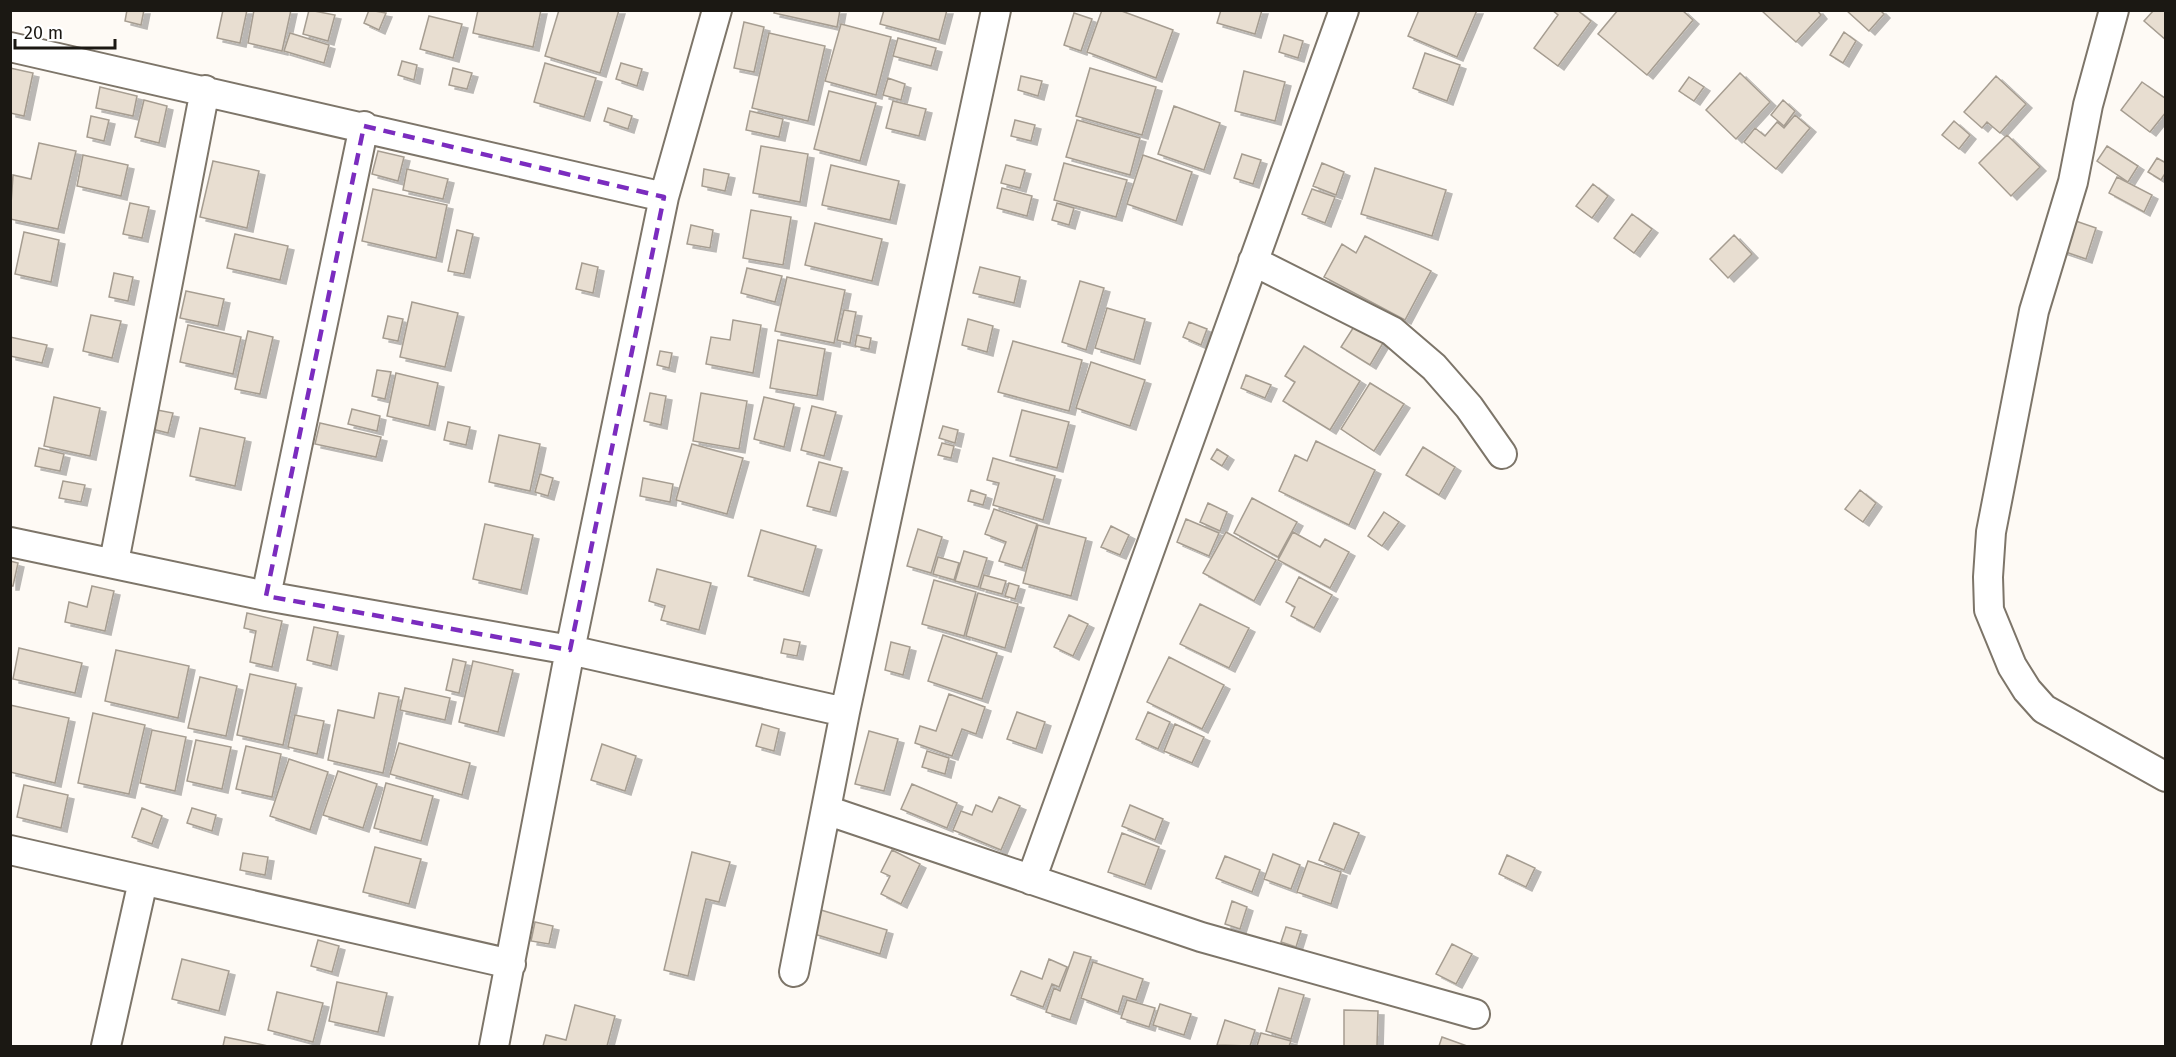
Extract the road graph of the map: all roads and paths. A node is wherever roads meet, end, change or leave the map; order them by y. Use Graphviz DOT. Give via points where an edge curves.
graph roads {
  1 [pos="717,10"];
  2 [pos="996,10"];
  3 [pos="1344,10"];
  4 [pos="2114,10"];
  5 [pos="10,46"];
  6 [pos="205,90"];
  7 [pos="364,126"];
  8 [pos="664,197"];
  9 [pos="1253,261"];
  10 [pos="1502,454"];
  11 [pos="10,542"];
  12 [pos="114,562"];
  13 [pos="266,596"];
  14 [pos="570,650"];
  15 [pos="845,712"];
  16 [pos="2166,777"];
  17 [pos="826,810"];
  18 [pos="10,850"];
  19 [pos="1031,880"];
  20 [pos="142,881"];
  21 [pos="511,964"];
  22 [pos="794,972"];
  23 [pos="1475,1014"];
  24 [pos="106,1047"];
  25 [pos="494,1047"];
  1 -- 8 [label="street"];
  2 -- 15 [label="street"];
  3 -- 9 [label="street"];
  4 -- 16 [label="street" via="2088,105 2073,182 2034,311 1991,532 1989,610 2012,666 2044,709"];
  5 -- 6 [label="street"];
  6 -- 7 [label="street"];
  6 -- 12 [label="street"];
  7 -- 8 [label="street"];
  7 -- 13 [label="street"];
  8 -- 14 [label="street"];
  9 -- 10 [label="street" via="1392,331 1434,367"];
  9 -- 19 [label="street"];
  11 -- 12 [label="street"];
  12 -- 13 [label="street"];
  13 -- 14 [label="street"];
  14 -- 15 [label="street"];
  14 -- 21 [label="street"];
  15 -- 17 [label="street"];
  17 -- 19 [label="street"];
  17 -- 22 [label="street"];
  18 -- 20 [label="street"];
  19 -- 23 [label="street" via="1201,937"];
  20 -- 21 [label="street"];
  20 -- 24 [label="street"];
  21 -- 25 [label="street"];
}
